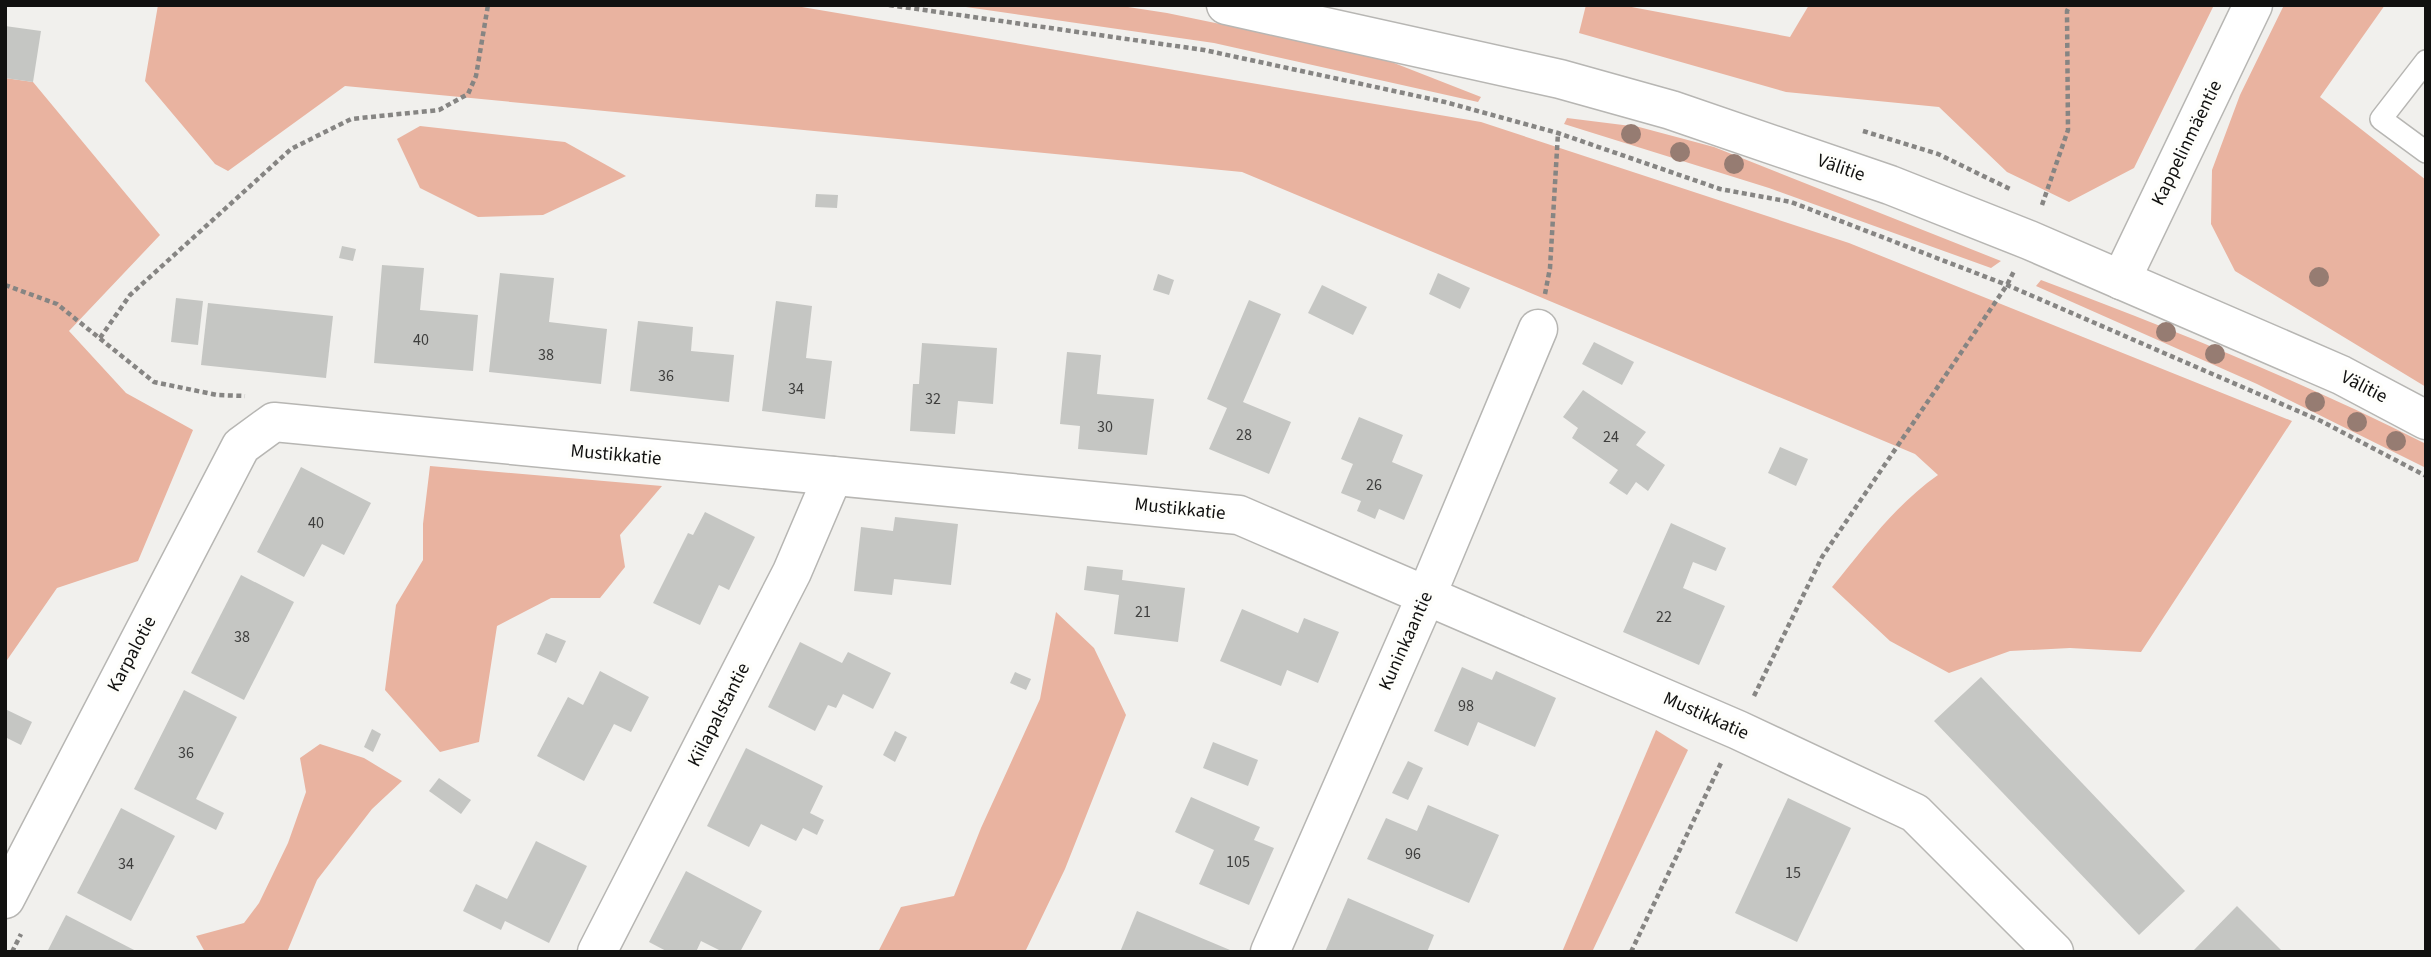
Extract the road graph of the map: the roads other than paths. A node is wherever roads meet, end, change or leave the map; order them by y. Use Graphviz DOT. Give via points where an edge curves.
graph roads {
  1 [pos="1226,5"];
  2 [pos="2253,5"];
  3 [pos="2426,61"];
  4 [pos="2426,152"];
  5 [pos="2122,280"];
  6 [pos="1538,329"];
  7 [pos="2426,420"];
  8 [pos="274,422"];
  9 [pos="833,476"];
  10 [pos="1427,594"];
  11 [pos="5,899"];
  12 [pos="597,952"];
  13 [pos="1270,952"];
  14 [pos="2054,952"];
  1 -- 5 [label="street, Välitie" via="1560,79 1671,110 1890,185"];
  2 -- 5 [label="street, Kappelinmäentie"];
  3 -- 4 [label="lane" via="2381,119"];
  5 -- 7 [label="street, Välitie" via="2341,375"];
  6 -- 10 [label="street, Kuninkaantie"];
  8 -- 9 [label="street, Mustikkatie"];
  8 -- 11 [label="street, Karpalotie" via="241,446"];
  9 -- 10 [label="street, Mustikkatie" via="1239,515"];
  9 -- 12 [label="street, Kiilapalstantie" via="792,572"];
  10 -- 13 [label="street, Kuninkaantie"];
  10 -- 14 [label="street, Mustikkatie" via="1915,813"];
}
